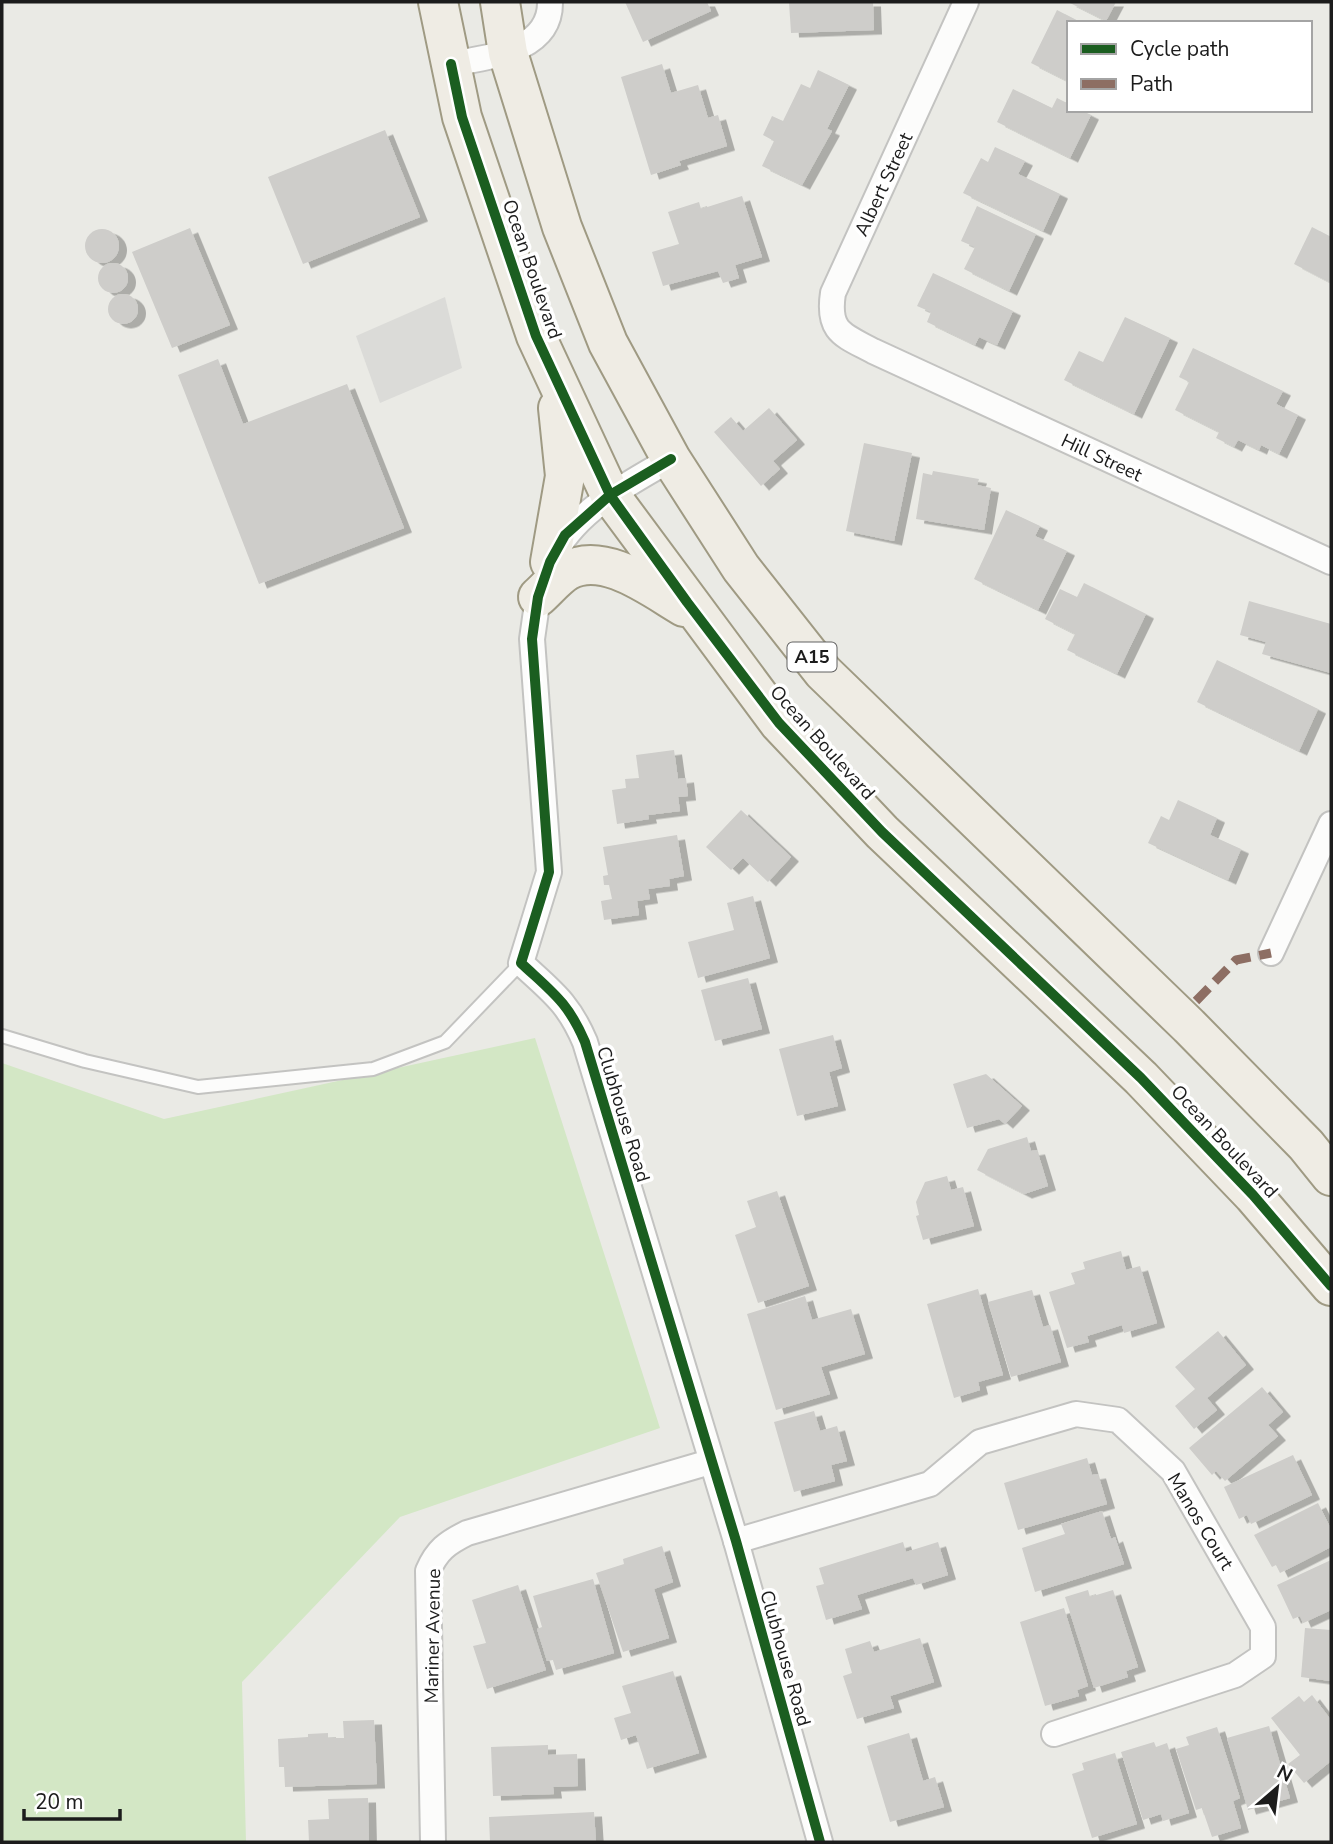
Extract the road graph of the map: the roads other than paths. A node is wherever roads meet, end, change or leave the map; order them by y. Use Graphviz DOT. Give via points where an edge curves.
graph roads {
  1 [pos="438,2"];
  2 [pos="500,2"];
  3 [pos="550,2"];
  4 [pos="966,2"];
  5 [pos="508,53"];
  6 [pos="451,64"];
  7 [pos="873,351"];
  8 [pos="551,369"];
  9 [pos="671,459"];
  10 [pos="610,495"];
  11 [pos="550,562"];
  12 [pos="1331,562"];
  13 [pos="538,597"];
  14 [pos="698,615"];
  15 [pos="1331,824"];
  16 [pos="1271,953"];
  17 [pos="521,963"];
  18 [pos="2,1036"];
  19 [pos="1331,1176"];
  20 [pos="1331,1286"];
  21 [pos="710,1462"];
  22 [pos="736,1541"];
  23 [pos="1054,1734"];
  24 [pos="433,1842"];
  25 [pos="820,1842"];
  1 -- 6 [label="main road, Ocean Boulevard"];
  2 -- 5 [label="main road, A15"];
  3 -- 5 [label="street" via="551,12 543,27"];
  4 -- 7 [label="street, Albert Street" via="833,293 832,322 840,333"];
  5 -- 6 [label="street"];
  5 -- 9 [label="main road, A15" via="562,227 603,330"];
  6 -- 8 [label="main road, Ocean Boulevard" via="462,117"];
  7 -- 12 [label="street, Hill Street"];
  8 -- 10 [label="main road, Ocean Boulevard"];
  8 -- 11 [label="main road" via="565,477"];
  9 -- 10 [label="street"];
  9 -- 19 [label="main road, A15" via="741,568 823,672 1189,1026"];
  10 -- 11 [label="street" via="565,535"];
  10 -- 14 [label="main road, Ocean Boulevard"];
  11 -- 13 [label="street"];
  13 -- 14 [label="main road" via="568,570 597,565 625,572"];
  13 -- 17 [label="street" via="532,639 549,872"];
  14 -- 20 [label="main road, Ocean Boulevard" via="779,723 882,832 1141,1078 1253,1195"];
  15 -- 16 [label="street"];
  17 -- 18 [label="lane" via="445,1042 373,1069 198,1087"];
  17 -- 21 [label="street, Clubhouse Road" via="564,1002 585,1042"];
  21 -- 22 [label="street, Clubhouse Road"];
  21 -- 24 [label="street, Mariner Avenue" via="467,1533 435,1555 429,1571"];
  22 -- 23 [label="street, Manos Court" via="930,1484 980,1442 1076,1414 1118,1420 1173,1471 1263,1626 1263,1656 1234,1675"];
  22 -- 25 [label="street, Clubhouse Road"];
}
